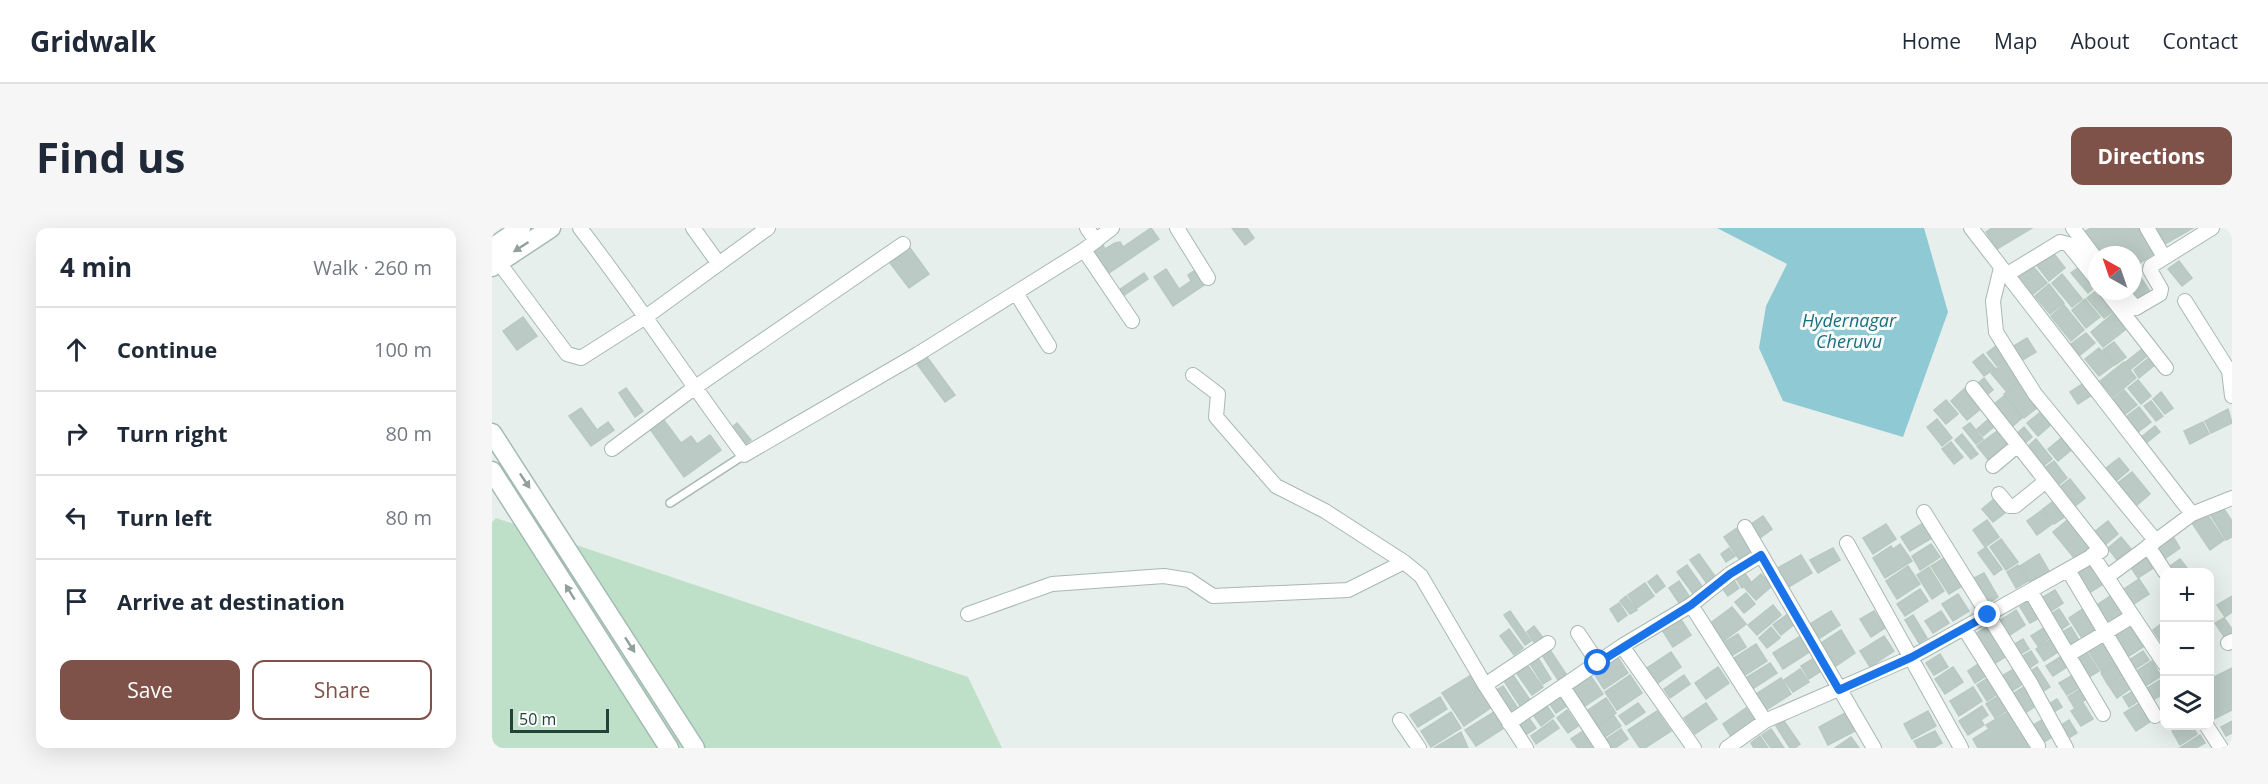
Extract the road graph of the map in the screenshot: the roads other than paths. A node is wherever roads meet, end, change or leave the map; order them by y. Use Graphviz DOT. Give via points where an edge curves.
graph roads {
  1 [pos="521,228"];
  2 [pos="550,228"];
  3 [pos="580,228"];
  4 [pos="693,228"];
  5 [pos="768,228"];
  6 [pos="1088,228"];
  7 [pos="1112,228"];
  8 [pos="1177,228"];
  9 [pos="1971,228"];
  10 [pos="2147,228"];
  11 [pos="2212,228"];
  12 [pos="2074,229"];
  13 [pos="1096,241"];
  14 [pos="903,244"];
  15 [pos="2088,248"];
  16 [pos="1084,250"];
  17 [pos="494,257"];
  18 [pos="2164,257"];
  19 [pos="718,264"];
  20 [pos="2088,269"];
  21 [pos="2004,271"];
  22 [pos="1208,278"];
  23 [pos="1016,293"];
  24 [pos="2113,300"];
  25 [pos="2129,300"];
  26 [pos="2185,301"];
  27 [pos="647,316"];
  28 [pos="1132,321"];
  29 [pos="1049,346"];
  30 [pos="2166,368"];
  31 [pos="1193,375"];
  32 [pos="694,388"];
  33 [pos="1973,388"];
  34 [pos="2232,396"];
  35 [pos="492,433"];
  36 [pos="2018,445"];
  37 [pos="612,449"];
  38 [pos="744,455"];
  39 [pos="1993,465"];
  40 [pos="492,471"];
  41 [pos="2046,481"];
  42 [pos="1999,494"];
  43 [pos="2232,498"];
  44 [pos="670,503"];
  45 [pos="1924,512"];
  46 [pos="2192,514"];
  47 [pos="1745,527"];
  48 [pos="1847,543"];
  49 [pos="2151,543"];
  50 [pos="1761,555"];
  51 [pos="2092,555"];
  52 [pos="1404,562"];
  53 [pos="2163,568"];
  54 [pos="2068,570"];
  55 [pos="2107,577"];
  56 [pos="2031,592"];
  57 [pos="1691,605"];
  58 [pos="968,614"];
  59 [pos="1988,615"];
  60 [pos="2133,616"];
  61 [pos="1964,628"];
  62 [pos="1578,633"];
  63 [pos="2104,634"];
  64 [pos="1548,644"];
  65 [pos="1622,646"];
  66 [pos="2068,656"];
  67 [pos="1912,657"];
  68 [pos="2160,657"];
  69 [pos="1598,663"];
  70 [pos="1485,685"];
  71 [pos="1563,687"];
  72 [pos="1839,690"];
  73 [pos="2103,714"];
  74 [pos="2155,716"];
  75 [pos="1400,720"];
  76 [pos="1765,721"];
  77 [pos="1509,723"];
  78 [pos="2209,730"];
  79 [pos="2038,746"];
  80 [pos="669,748"];
  81 [pos="695,748"];
  82 [pos="1419,748"];
  83 [pos="1526,748"];
  84 [pos="1603,748"];
  85 [pos="1694,748"];
  86 [pos="1727,748"];
  87 [pos="1874,748"];
  88 [pos="1960,748"];
  89 [pos="2066,748"];
  90 [pos="2221,748"];
  1 -- 17 [label="main road"];
  2 -- 17 [label="main road, one-way"];
  3 -- 27 [label="street"];
  4 -- 19 [label="street"];
  5 -- 19 [label="street"];
  6 -- 13 [label="street"];
  7 -- 13 [label="street"];
  8 -- 22 [label="street"];
  9 -- 21 [label="street"];
  10 -- 18 [label="street"];
  11 -- 18 [label="street"];
  12 -- 15 [label="street"];
  13 -- 16 [label="street"];
  14 -- 32 [label="street"];
  16 -- 23 [label="street"];
  16 -- 28 [label="street"];
  17 -- 27 [label="street" via="567,354 574,358 587,357"];
  18 -- 25 [label="street" via="2150,268 2160,294 2136,308"];
  19 -- 27 [label="street"];
  20 -- 21 [label="street" via="2068,244 2060,242"];
  21 -- 46 [label="street"];
  21 -- 49 [label="street" via="1993,301 1996,332 2035,394"];
  23 -- 29 [label="street"];
  23 -- 38 [label="street"];
  24 -- 30 [label="street"];
  26 -- 34 [label="street" via="2229,371"];
  27 -- 32 [label="street"];
  31 -- 52 [label="street" via="1218,394 1216,417 1276,486 1325,511"];
  32 -- 37 [label="street"];
  32 -- 38 [label="street"];
  33 -- 36 [label="street"];
  35 -- 81 [label="main road, one-way"];
  36 -- 39 [label="street"];
  36 -- 41 [label="street"];
  38 -- 44 [label="lane"];
  80 -- 40 [label="main road, one-way"];
  41 -- 42 [label="street" via="2015,506 2008,506"];
  41 -- 51 [label="street" via="2101,551"];
  43 -- 46 [label="street"];
  45 -- 59 [label="street"];
  46 -- 49 [label="street"];
  47 -- 50 [label="street"];
  48 -- 67 [label="street"];
  49 -- 53 [label="street"];
  49 -- 55 [label="street"];
  50 -- 57 [label="street"];
  50 -- 72 [label="street"];
  51 -- 54 [label="street"];
  51 -- 55 [label="street"];
  52 -- 58 [label="street" via="1348,590 1213,596 1189,580 1164,576 1052,584"];
  52 -- 70 [label="street" via="1421,576"];
  54 -- 56 [label="street"];
  54 -- 63 [label="street"];
  55 -- 60 [label="street"];
  56 -- 59 [label="street"];
  56 -- 66 [label="street"];
  57 -- 65 [label="street"];
  57 -- 76 [label="street"];
  59 -- 61 [label="street"];
  59 -- 89 [label="street"];
  60 -- 63 [label="street"];
  60 -- 68 [label="street"];
  61 -- 67 [label="street"];
  61 -- 79 [label="street"];
  62 -- 69 [label="street"];
  63 -- 66 [label="street"];
  63 -- 74 [label="street"];
  64 -- 70 [label="street"];
  65 -- 69 [label="street"];
  65 -- 85 [label="street"];
  66 -- 73 [label="street"];
  67 -- 72 [label="street"];
  67 -- 88 [label="street"];
  69 -- 71 [label="street"];
  70 -- 77 [label="street"];
  71 -- 77 [label="street"];
  71 -- 84 [label="street"];
  72 -- 76 [label="street"];
  72 -- 87 [label="street"];
  75 -- 82 [label="street"];
  76 -- 86 [label="street"];
  77 -- 83 [label="street"];
  78 -- 90 [label="street"];
}
